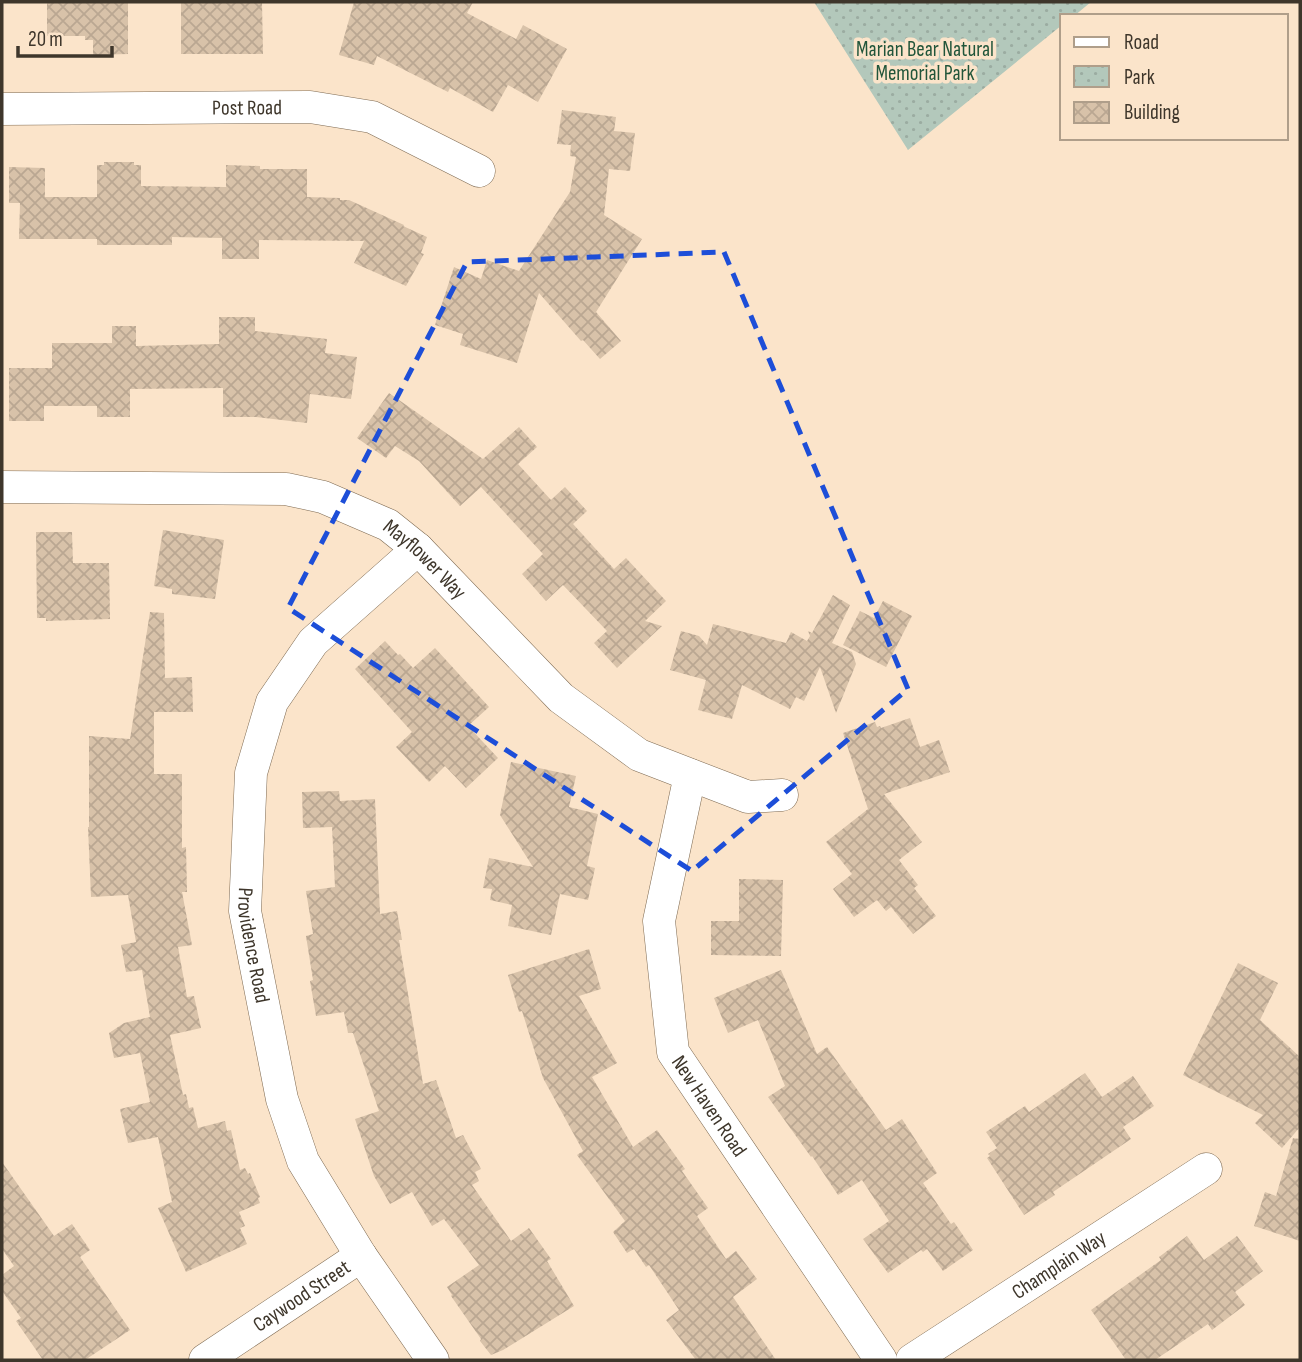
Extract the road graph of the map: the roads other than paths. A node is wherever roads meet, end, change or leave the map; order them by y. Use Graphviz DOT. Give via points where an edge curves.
graph roads {
  1 [pos="2,109"];
  2 [pos="479,171"];
  3 [pos="2,487"];
  4 [pos="418,550"];
  5 [pos="690,775"];
  6 [pos="782,795"];
  7 [pos="1206,1169"];
  8 [pos="360,1256"];
  9 [pos="205,1360"];
  10 [pos="433,1360"];
  11 [pos="881,1360"];
  12 [pos="912,1360"];
  1 -- 2 [label="street, Post Road" via="310,107 372,117"];
  3 -- 4 [label="street, Mayflower Way" via="286,489 323,497 388,525"];
  4 -- 5 [label="street, Mayflower Way" via="561,698 639,755"];
  4 -- 8 [label="street, Providence Road" via="313,642 272,702 251,773 245,911 282,1098 303,1161"];
  5 -- 6 [label="street, Mayflower Way" via="747,797"];
  5 -- 11 [label="street, New Haven Road" via="659,921 673,1052"];
  7 -- 12 [label="street, Champlain Way"];
  8 -- 9 [label="street, Caywood Street"];
  8 -- 10 [label="street, Providence Road"];
}
